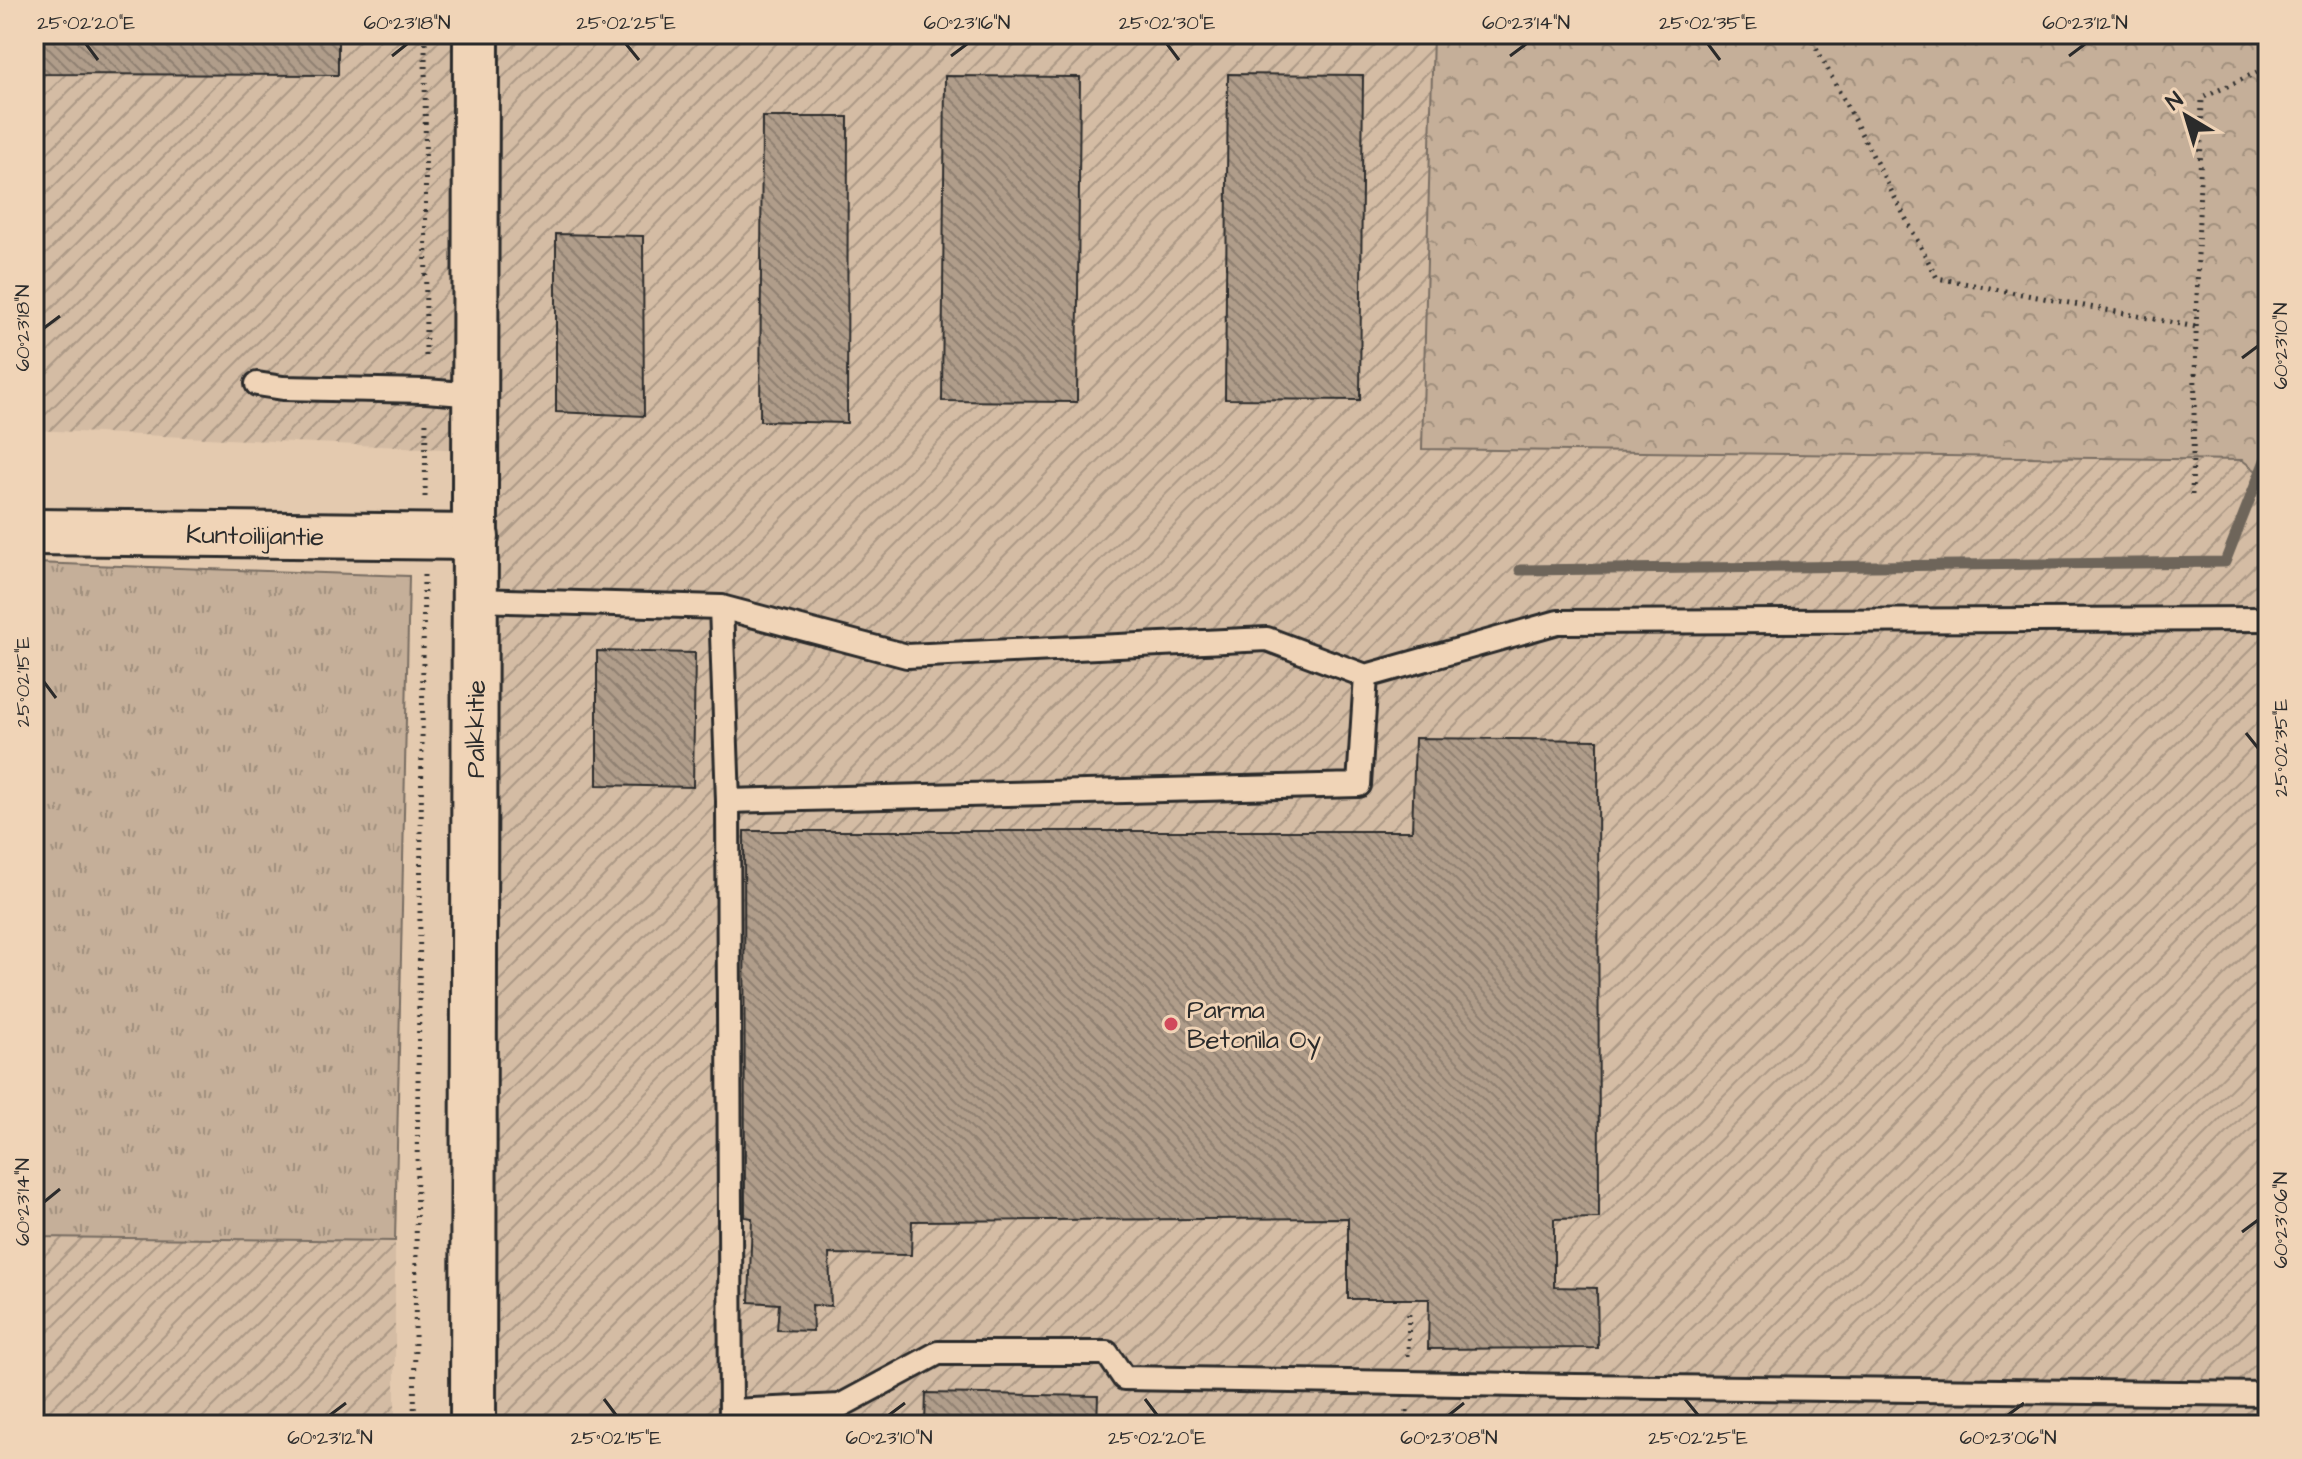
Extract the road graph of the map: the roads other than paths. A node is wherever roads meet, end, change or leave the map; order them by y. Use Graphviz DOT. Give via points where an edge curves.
graph roads {
  1 [pos="476,34"];
  2 [pos="257,384"];
  3 [pos="476,395"];
  4 [pos="34,532"];
  5 [pos="476,537"];
  6 [pos="475,600"];
  7 [pos="721,607"];
  8 [pos="2268,619"];
  9 [pos="1366,676"];
  10 [pos="728,801"];
  11 [pos="2268,1394"];
  12 [pos="731,1418"];
  13 [pos="473,1425"];
  1 -- 3 [label="street, Palkkitie"];
  2 -- 3 [label="lane"];
  3 -- 5 [label="street, Palkkitie"];
  4 -- 5 [label="street, Kuntoilijantie"];
  5 -- 6 [label="street, Palkkitie"];
  6 -- 7 [label="lane"];
  6 -- 13 [label="street, Palkkitie"];
  7 -- 9 [label="lane" via="907,656 1267,639"];
  7 -- 10 [label="lane"];
  8 -- 9 [label="lane" via="1558,622"];
  9 -- 10 [label="lane" via="1359,785"];
  10 -- 12 [label="lane"];
  11 -- 12 [label="lane" via="1124,1378 1107,1353 938,1353 840,1406"];
}
